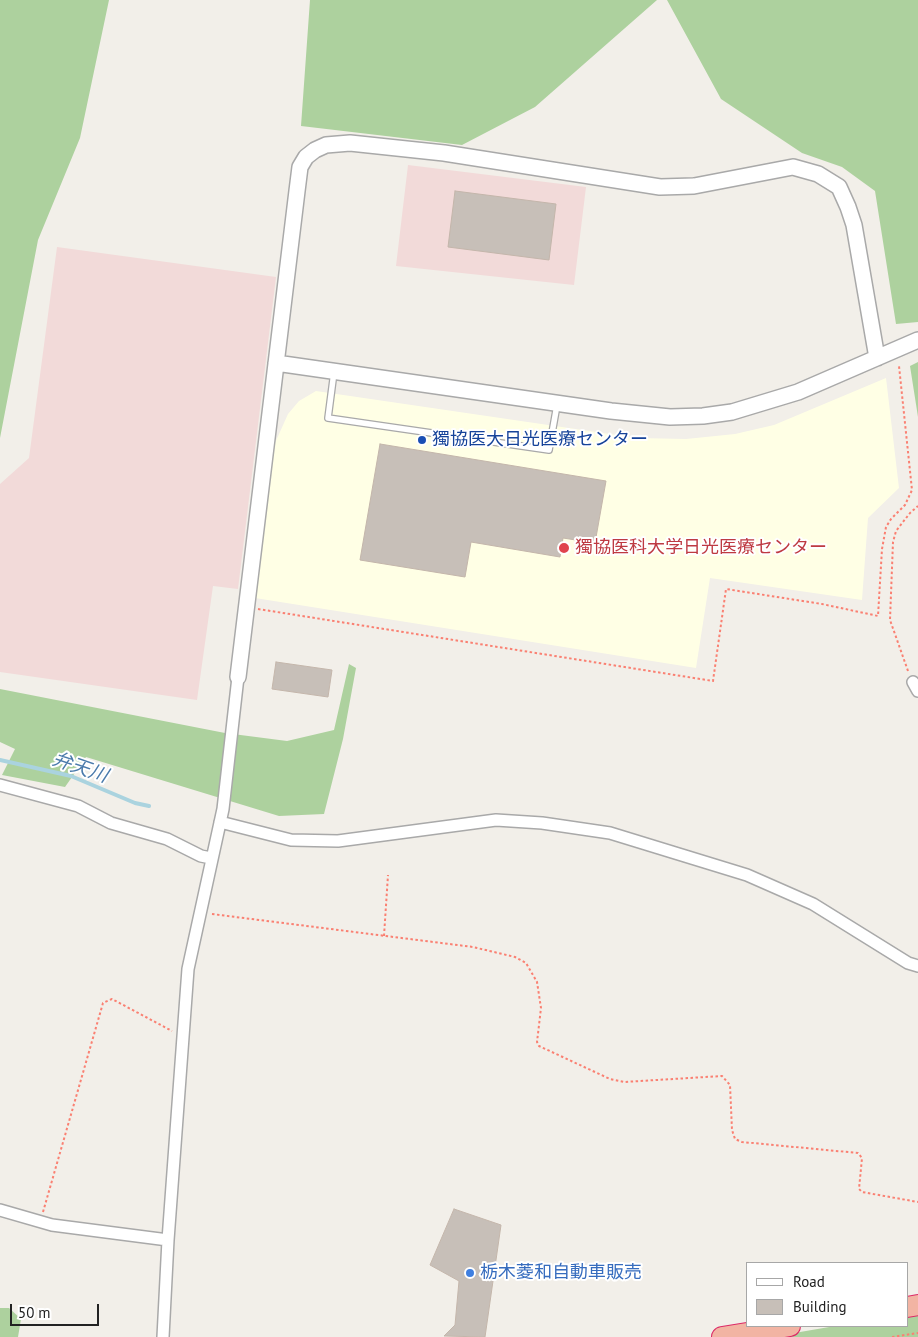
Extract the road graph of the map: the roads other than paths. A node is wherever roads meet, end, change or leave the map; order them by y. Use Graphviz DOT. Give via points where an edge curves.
graph roads {
  1 [pos="918,340"];
  2 [pos="877,358"];
  3 [pos="276,364"];
  4 [pos="334,372"];
  5 [pos="557,403"];
  6 [pos="238,677"];
  7 [pos="0,785"];
  8 [pos="220,822"];
  9 [pos="211,858"];
  10 [pos="918,966"];
  11 [pos="0,1210"];
  12 [pos="168,1240"];
  13 [pos="784,1327"];
  14 [pos="163,1337"];
  15 [pos="722,1337"];
  1 -- 2 [label="street"];
  2 -- 3 [label="street" via="848,207 839,187 818,174 793,168 694,186 660,187 444,153 350,144 326,145 315,150 300,167"];
  2 -- 5 [label="street" via="798,392 722,413 670,417"];
  3 -- 4 [label="street"];
  3 -- 6 [label="street"];
  4 -- 5 [label="street"];
  4 -- 5 [label="lane" via="328,418 549,450"];
  6 -- 8 [label="street"];
  7 -- 9 [label="street" via="78,806 111,823 167,838"];
  8 -- 9 [label="street"];
  8 -- 10 [label="street" via="291,840 338,841 496,820 610,833 747,875 813,904 908,963"];
  9 -- 12 [label="street" via="188,969"];
  11 -- 12 [label="street" via="52,1225"];
  12 -- 14 [label="street"];
  13 -- 15 [label="highway"];
}
